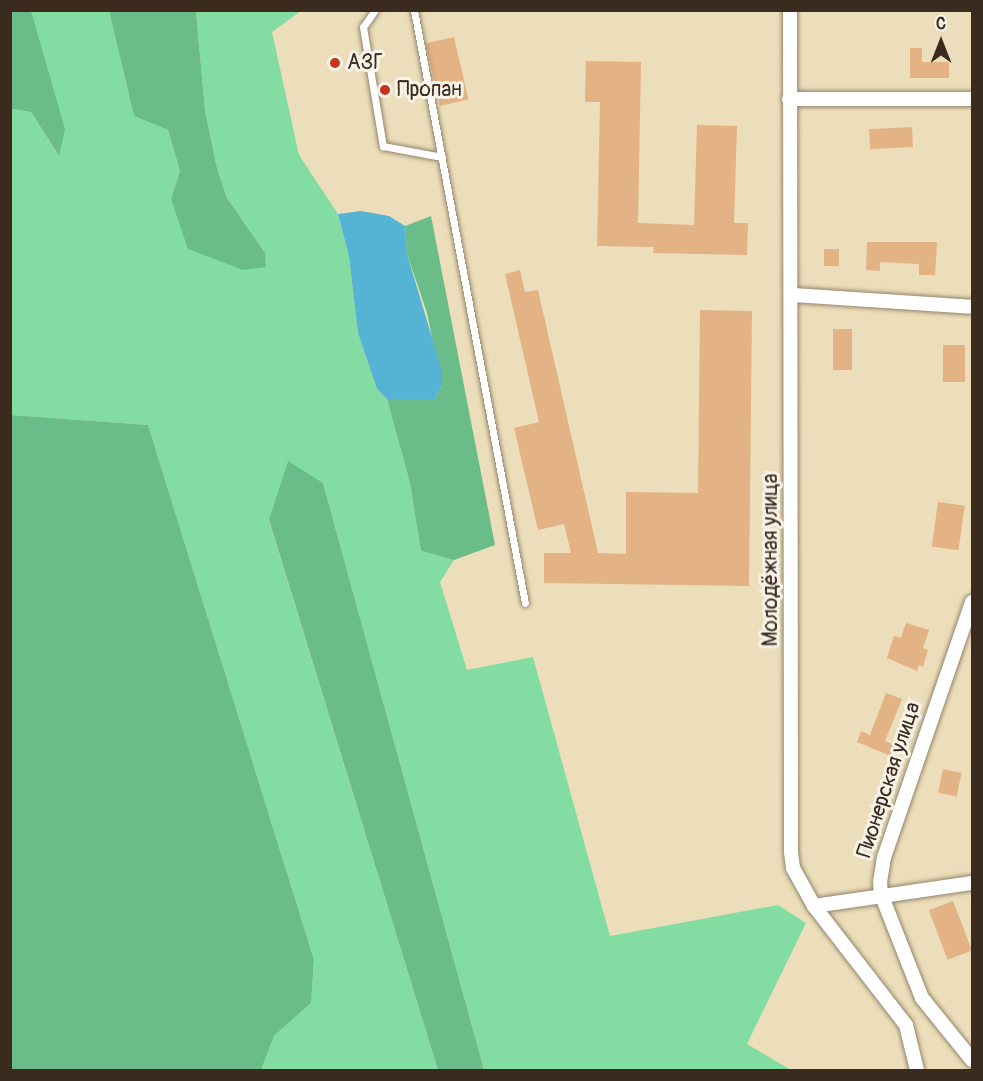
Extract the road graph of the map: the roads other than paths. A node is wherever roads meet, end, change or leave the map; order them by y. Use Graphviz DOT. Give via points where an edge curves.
graph roads {
  1 [pos="375,10"];
  2 [pos="414,10"];
  3 [pos="790,10"];
  4 [pos="789,99"];
  5 [pos="972,99"];
  6 [pos="442,157"];
  7 [pos="792,295"];
  8 [pos="972,307"];
  9 [pos="972,602"];
  10 [pos="525,603"];
  11 [pos="972,883"];
  12 [pos="881,894"];
  13 [pos="814,906"];
  14 [pos="972,1060"];
  15 [pos="917,1071"];
  1 -- 6 [label="lane" via="363,27 383,146"];
  2 -- 6 [label="lane"];
  3 -- 4 [label="street, Молодёжная улица"];
  4 -- 5 [label="street"];
  4 -- 7 [label="street, Молодёжная улица"];
  6 -- 10 [label="lane"];
  7 -- 8 [label="street"];
  7 -- 13 [label="street, Молодёжная улица" via="790,852 793,868"];
  9 -- 12 [label="street, Пионерская улица" via="884,856"];
  11 -- 12 [label="street"];
  12 -- 13 [label="street"];
  12 -- 14 [label="street, Пионерская улица" via="922,998"];
  13 -- 15 [label="street, Молодёжная улица" via="906,1025"];
}
